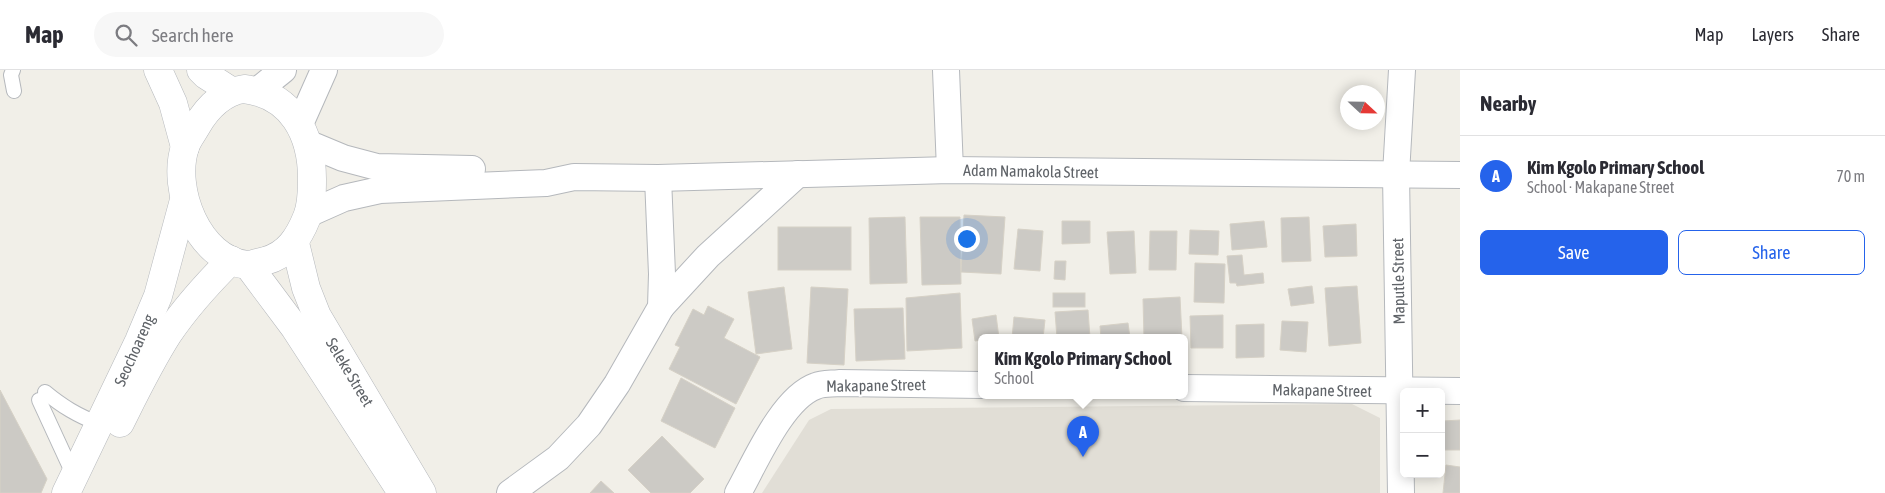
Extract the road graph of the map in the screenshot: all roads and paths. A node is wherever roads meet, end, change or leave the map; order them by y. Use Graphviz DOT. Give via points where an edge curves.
graph roads {
  1 [pos="12,70"];
  2 [pos="158,70"];
  3 [pos="202,70"];
  4 [pos="283,70"];
  5 [pos="324,70"];
  6 [pos="946,70"];
  7 [pos="1402,70"];
  8 [pos="244,91"];
  9 [pos="14,92"];
  10 [pos="304,134"];
  11 [pos="185,146"];
  12 [pos="950,170"];
  13 [pos="798,174"];
  14 [pos="1396,174"];
  15 [pos="1460,175"];
  16 [pos="574,177"];
  17 [pos="658,178"];
  18 [pos="184,200"];
  19 [pos="308,214"];
  20 [pos="295,243"];
  21 [pos="239,262"];
  22 [pos="661,307"];
  23 [pos="978,385"];
  24 [pos="1188,388"];
  25 [pos="1445,391"];
  26 [pos="1460,391"];
  27 [pos="1400,392"];
  28 [pos="100,424"];
  29 [pos="1400,433"];
  30 [pos="75,488"];
  31 [pos="403,493"];
  32 [pos="422,493"];
  33 [pos="510,493"];
  34 [pos="738,493"];
  35 [pos="1401,493"];
  1 -- 9 [label="lane"];
  2 -- 11 [label="street" via="173,103"];
  3 -- 8 [label="street" via="206,75"];
  4 -- 8 [label="street"];
  5 -- 10 [label="street"];
  6 -- 12 [label="street"];
  7 -- 14 [label="street, Maputle Street"];
  8 -- 10 [label="street" via="273,98 288,110"];
  8 -- 11 [label="street" via="215,102"];
  10 -- 16 [label="street" via="343,158 377,167 548,171"];
  10 -- 19 [label="street" via="312,177"];
  11 -- 18 [label="street" via="182,172"];
  12 -- 13 [label="street, Adam Namakola Street"];
  12 -- 14 [label="street, Adam Namakola Street"];
  13 -- 17 [label="street, Adam Namakola Street"];
  13 -- 22 [label="street" via="708,256"];
  14 -- 15 [label="street, Adam Namakola Street"];
  14 -- 27 [label="street, Maputle Street"];
  16 -- 17 [label="street, Adam Namakola Street"];
  16 -- 19 [label="street" via="546,183 380,190 344,198"];
  17 -- 22 [label="street"];
  18 -- 21 [label="street" via="195,226 206,241"];
  18 -- 28 [label="street, Seochoareng" via="158,296"];
  19 -- 20 [label="street"];
  20 -- 21 [label="street" via="270,260"];
  20 -- 32 [label="street, Seleke Street" via="317,316"];
  21 -- 30 [label="street, Seochoareng" via="187,307"];
  21 -- 31 [label="street, Seleke Street" via="295,328"];
  22 -- 33 [label="street" via="617,384 589,425 558,458"];
  23 -- 34 [label="street, Makapane Street" via="839,383 816,386 800,396 775,425"];
  24 -- 27 [label="street, Makapane Street"];
  25 -- 26 [label="street, Makapane Street"];
  28 -- 30 [label="street, Seochoareng"];
  28 -- 30 [label="lane" via="42,396"];
  29 -- 35 [label="street, Maputle Street"];
}
